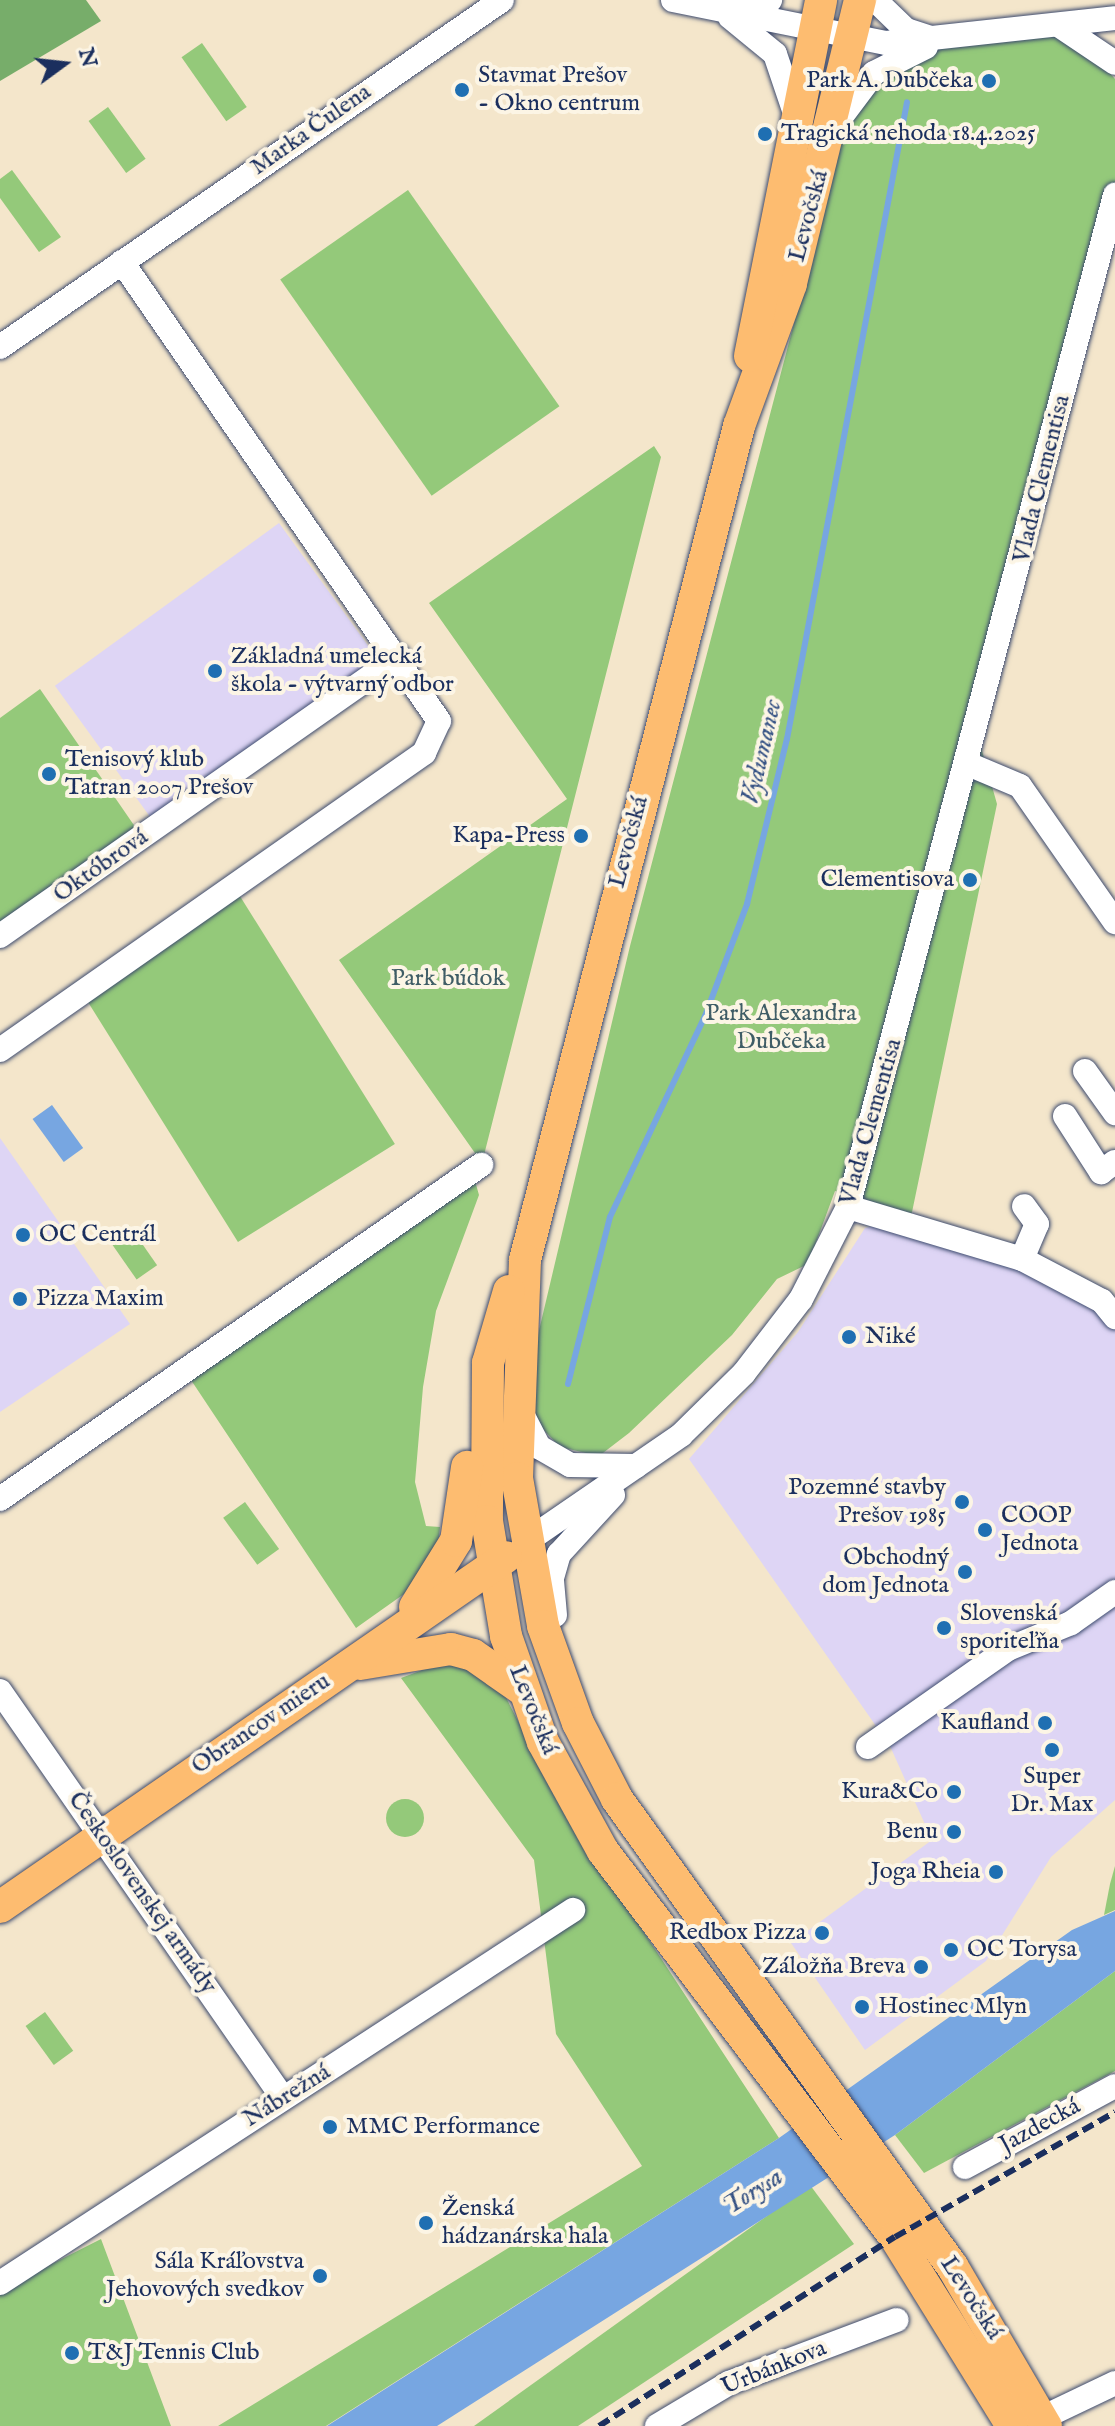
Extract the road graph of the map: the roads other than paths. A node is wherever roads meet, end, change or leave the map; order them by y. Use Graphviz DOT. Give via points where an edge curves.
graph roads {
  1 [pos="502,0"];
  2 [pos="673,0"];
  3 [pos="770,0"];
  4 [pos="860,0"];
  5 [pos="875,0"];
  6 [pos="721,11"];
  7 [pos="818,15"];
  8 [pos="1115,18"];
  9 [pos="1060,26"];
  10 [pos="852,37"];
  11 [pos="939,42"];
  12 [pos="1115,63"];
  13 [pos="796,120"];
  14 [pos="827,148"];
  15 [pos="1115,195"];
  16 [pos="122,262"];
  17 [pos="0,347"];
  18 [pos="739,426"];
  19 [pos="399,657"];
  20 [pos="968,764"];
  21 [pos="1115,922"];
  22 [pos="0,936"];
  23 [pos="4,1047"];
  24 [pos="1085,1071"];
  25 [pos="1115,1113"];
  26 [pos="1065,1116"];
  27 [pos="1115,1162"];
  28 [pos="481,1165"];
  29 [pos="1024,1206"];
  30 [pos="848,1207"];
  31 [pos="1022,1259"];
  32 [pos="1111,1301"];
  33 [pos="501,1369"];
  34 [pos="638,1466"];
  35 [pos="0,1499"];
  36 [pos="524,1543"];
  37 [pos="492,1567"];
  38 [pos="1115,1592"];
  39 [pos="346,1667"];
  40 [pos="523,1690"];
  41 [pos="0,1691"];
  42 [pos="868,1747"];
  43 [pos="617,1799"];
  44 [pos="102,1834"];
  45 [pos="0,1907"];
  46 [pos="573,1910"];
  47 [pos="1115,2086"];
  48 [pos="282,2097"];
  49 [pos="965,2167"];
  50 [pos="875,2185"];
  51 [pos="0,2283"];
  52 [pos="897,2320"];
  53 [pos="1115,2383"];
  54 [pos="1033,2423"];
  55 [pos="657,2426"];
  1 -- 16 [label="street, Marka Čulena"];
  2 -- 6 [label="street"];
  3 -- 6 [label="street"];
  4 -- 10 [label="main road, Levočská"];
  5 -- 11 [label="street" via="906,30"];
  6 -- 7 [label="street"];
  6 -- 13 [label="street" via="775,54"];
  7 -- 10 [label="street"];
  7 -- 13 [label="main road, Levočská"];
  8 -- 9 [label="street"];
  9 -- 11 [label="street"];
  9 -- 12 [label="street"];
  10 -- 11 [label="street"];
  10 -- 14 [label="main road, Levočská"];
  11 -- 14 [label="street" via="867,80"];
  13 -- 18 [label="main road, Levočská"];
  14 -- 18 [label="main road, Levočská" via="791,284"];
  15 -- 20 [label="street, Vlada Clementisa"];
  16 -- 17 [label="street, Marka Čulena"];
  16 -- 19 [label="street"];
  18 -- 33 [label="main road, Levočská"];
  19 -- 22 [label="street, Októbrová"];
  19 -- 23 [label="street" via="439,721 424,753"];
  20 -- 21 [label="street" via="1020,786"];
  20 -- 30 [label="street, Vlada Clementisa"];
  24 -- 25 [label="street"];
  26 -- 27 [label="street" via="1101,1172"];
  28 -- 35 [label="street"];
  29 -- 31 [label="street" via="1037,1224"];
  30 -- 31 [label="street"];
  30 -- 34 [label="street, Vlada Clementisa" via="801,1299 744,1373"];
  31 -- 32 [label="street"];
  33 -- 34 [label="street" via="539,1447 570,1465"];
  33 -- 36 [label="main road, Levočská"];
  33 -- 37 [label="main road, Levočská" via="483,1461"];
  33 -- 39 [label="main road" via="471,1423 456,1541 422,1600"];
  34 -- 36 [label="street, Vlada Clementisa"];
  34 -- 43 [label="street" via="574,1532 552,1578 559,1633"];
  36 -- 37 [label="main road, Obrancov mieru"];
  36 -- 43 [label="main road, Levočská" via="564,1689"];
  37 -- 39 [label="main road, Obrancov mieru"];
  37 -- 40 [label="main road, Levočská"];
  38 -- 42 [label="street" via="1071,1623 1008,1649"];
  39 -- 40 [label="main road" via="451,1649 473,1655"];
  39 -- 44 [label="main road, Obrancov mieru"];
  40 -- 50 [label="main road, Levočská" via="571,1800 603,1851 789,2095"];
  41 -- 44 [label="street, Československej armády"];
  43 -- 50 [label="main road, Levočská" via="817,2077"];
  44 -- 45 [label="main road, Obrancov mieru"];
  44 -- 48 [label="street, Československej armády"];
  46 -- 48 [label="street, Nábrežná"];
  47 -- 49 [label="street, Jazdecká"];
  48 -- 51 [label="street, Nábrežná"];
  50 -- 54 [label="main road, Levočská" via="952,2266"];
  52 -- 55 [label="street, Urbánkova" via="729,2383"];
  53 -- 54 [label="street"];
}
